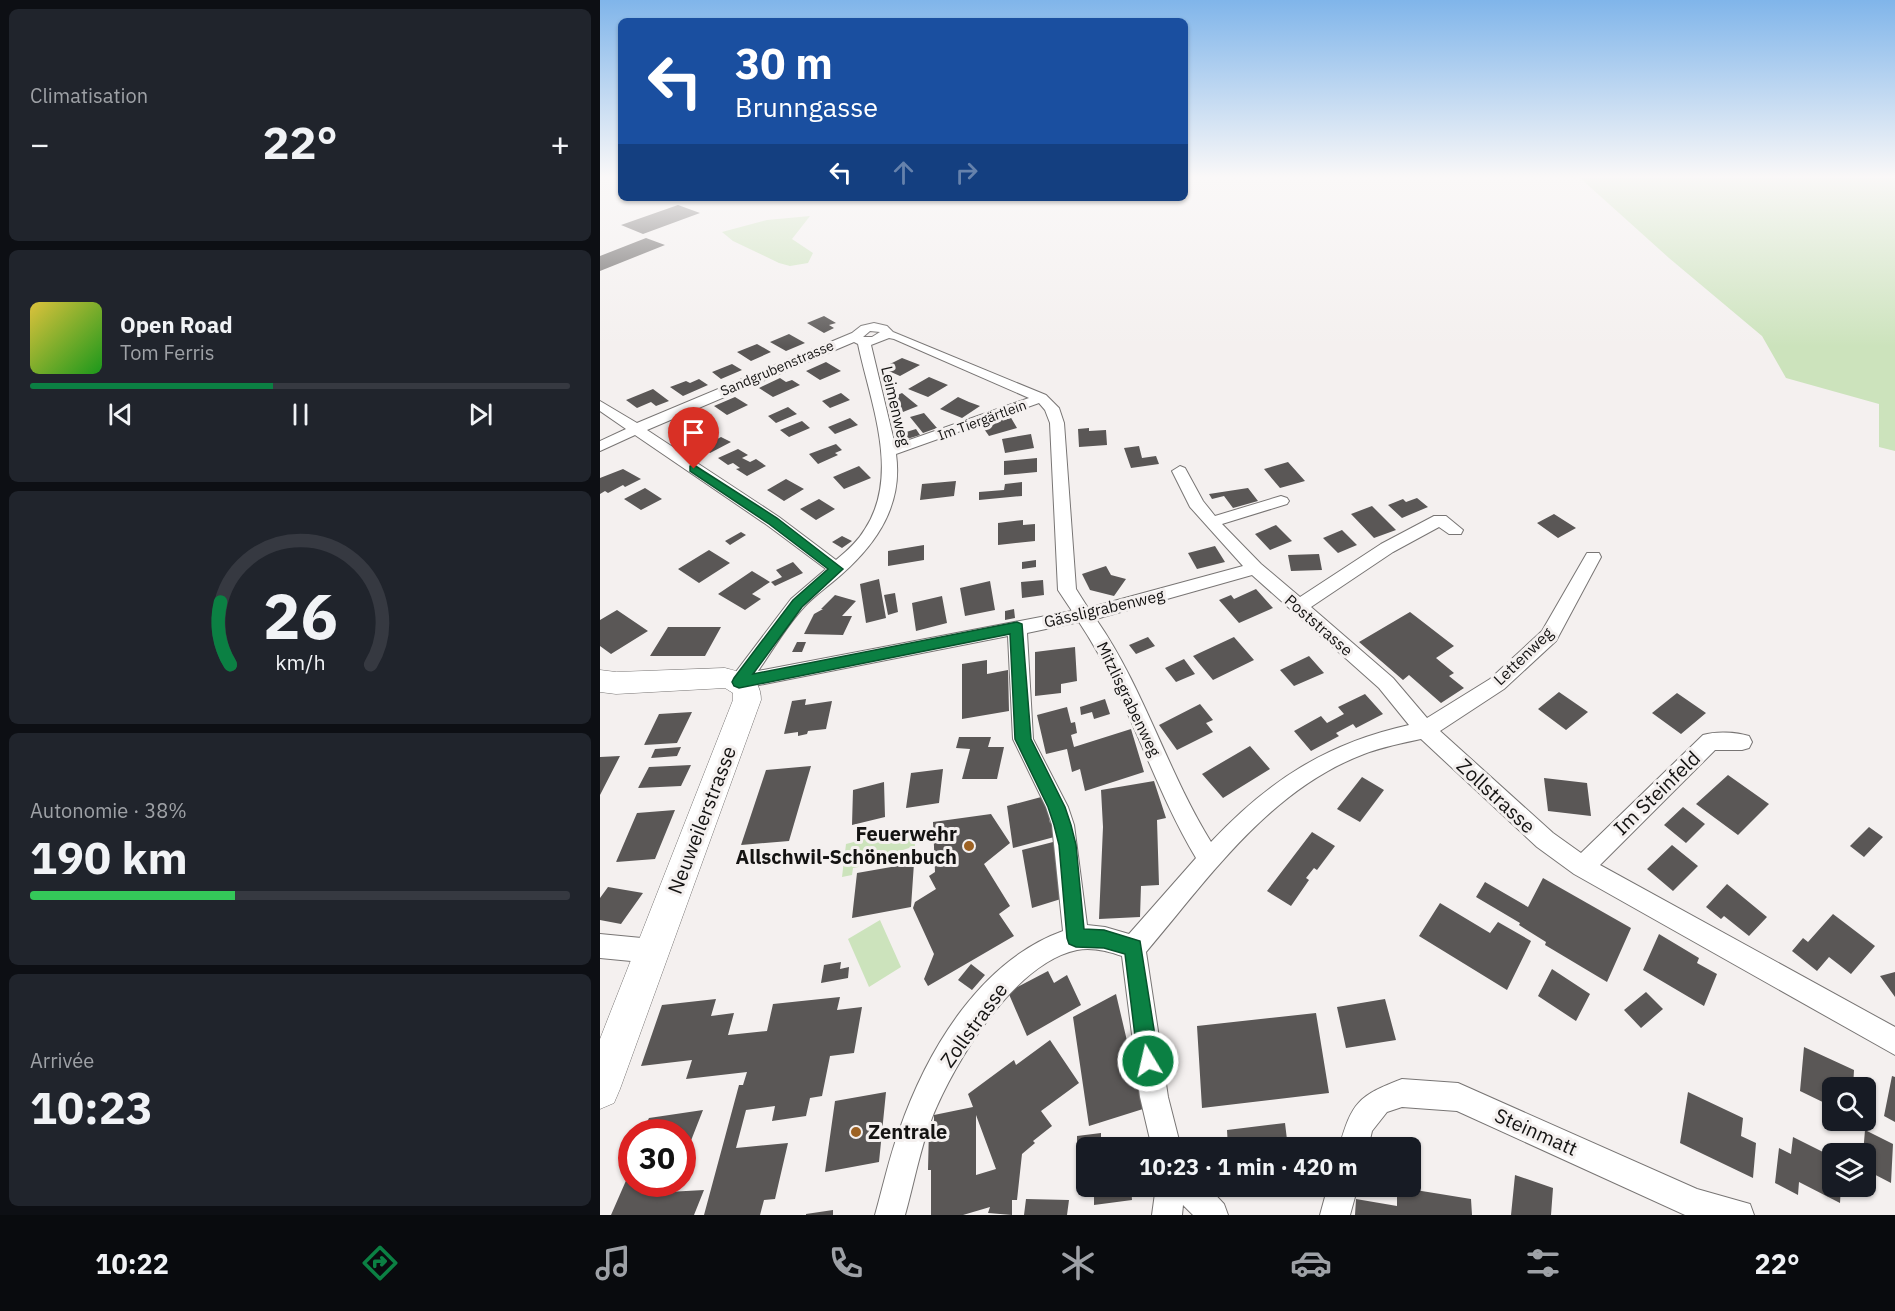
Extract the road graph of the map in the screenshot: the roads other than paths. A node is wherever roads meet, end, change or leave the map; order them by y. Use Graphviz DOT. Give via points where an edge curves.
graph roads {
  1 [pos="860,338"];
  2 [pos="1041,398"];
  3 [pos="600,405"];
  4 [pos="634,430"];
  5 [pos="600,447"];
  6 [pos="889,452"];
  7 [pos="1180,471"];
  8 [pos="1281,501"];
  9 [pos="1211,522"];
  10 [pos="1455,530"];
  11 [pos="1593,557"];
  12 [pos="1255,568"];
  13 [pos="837,569"];
  14 [pos="1298,607"];
  15 [pos="1083,614"];
  16 [pos="1017,627"];
  17 [pos="600,681"];
  18 [pos="739,682"];
  19 [pos="1425,730"];
  20 [pos="1742,742"];
  21 [pos="1209,859"];
  22 [pos="1582,867"];
  23 [pos="1076,938"];
  24 [pos="600,946"];
  25 [pos="1133,948"];
  26 [pos="652,951"];
  27 [pos="1895,1042"];
  28 [pos="600,1089"];
  29 [pos="1164,1137"];
  30 [pos="1356,1137"];
  31 [pos="1170,1197"];
  32 [pos="1196,1197"];
  33 [pos="1340,1197"];
  34 [pos="891,1215"];
  35 [pos="1167,1215"];
  36 [pos="1213,1215"];
  37 [pos="1335,1215"];
  38 [pos="1739,1215"];
  1 -- 2 [label="street, Sandgrubenstrasse" via="864,329 885,329 886,334"];
  1 -- 4 [label="street, Sandgrubenstrasse"];
  1 -- 6 [label="street, Leimenweg"];
  2 -- 6 [label="street, Im Tiergärtlein"];
  2 -- 15 [label="street, Mitzlisgrabenweg" via="1052,408 1057,423 1067,590"];
  3 -- 4 [label="street"];
  4 -- 5 [label="street, Sandgrubenstrasse"];
  4 -- 13 [label="street" via="773,521"];
  6 -- 13 [label="street, Leimenweg" via="890,472 875,528"];
  7 -- 9 [label="street, Poststrasse"];
  8 -- 9 [label="street"];
  9 -- 12 [label="street, Poststrasse"];
  10 -- 14 [label="street" via="1440,520 1388,548"];
  11 -- 19 [label="street, Lettenweg" via="1549,636 1497,684"];
  12 -- 14 [label="street, Poststrasse"];
  12 -- 15 [label="street, Gässligrabenweg"];
  13 -- 18 [label="street, Leimenweg" via="797,603"];
  14 -- 19 [label="street, Poststrasse" via="1386,683"];
  15 -- 16 [label="street, Gässligrabenweg"];
  15 -- 21 [label="street, Mitzlisgrabenweg" via="1134,705 1184,818"];
  16 -- 18 [label="street, Gässligrabenweg"];
  16 -- 23 [label="street" via="1023,739 1063,825"];
  17 -- 18 [label="street" via="725,678"];
  18 -- 26 [label="street, Neuweilerstrasse" via="747,690 747,700"];
  19 -- 21 [label="street" via="1348,751 1299,776 1264,802"];
  19 -- 22 [label="street, Zollstrasse" via="1545,840"];
  20 -- 22 [label="street, Im Steinfeld" via="1710,741"];
  21 -- 25 [label="street"];
  22 -- 27 [label="street, Zollstrasse"];
  23 -- 25 [label="street" via="1104,939"];
  23 -- 34 [label="street, Zollstrasse" via="1034,957 1002,982 960,1038 918,1118"];
  24 -- 26 [label="street"];
  25 -- 29 [label="street" via="1154,1097"];
  26 -- 28 [label="street, Neuweilerstrasse"];
  30 -- 38 [label="street, Steinmatt" via="1360,1124 1378,1102 1402,1093 1458,1097 1695,1204"];
  31 -- 35 [label="street"];
  32 -- 36 [label="street"];
  33 -- 37 [label="street"];
}
